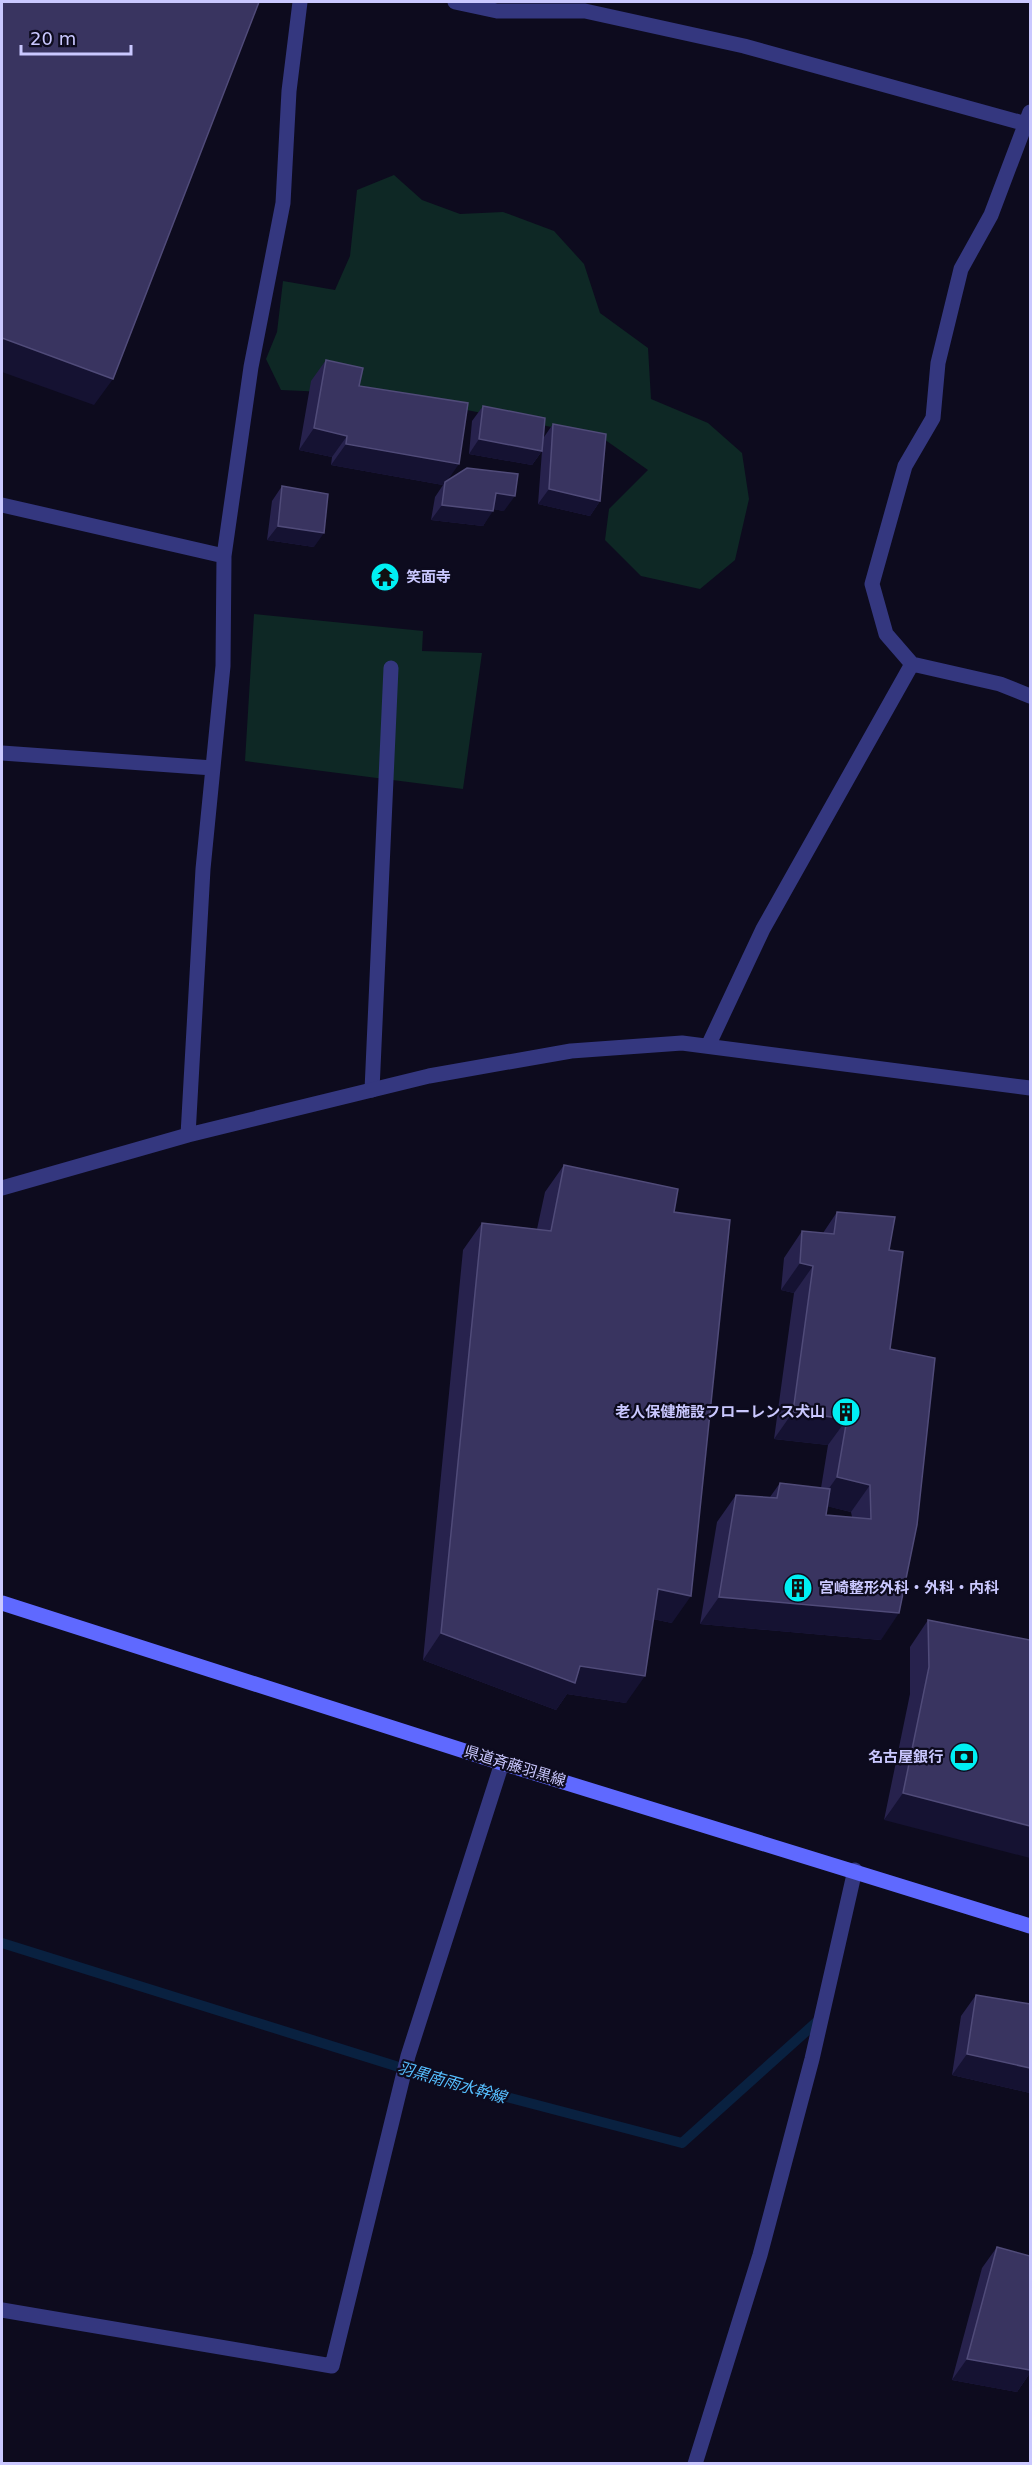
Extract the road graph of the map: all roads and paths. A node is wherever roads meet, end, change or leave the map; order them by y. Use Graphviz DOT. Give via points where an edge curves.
graph roads {
  1 [pos="300,2"];
  2 [pos="455,2"];
  3 [pos="1029,120"];
  4 [pos="2,505"];
  5 [pos="224,556"];
  6 [pos="912,664"];
  7 [pos="391,668"];
  8 [pos="1030,696"];
  9 [pos="2,753"];
  10 [pos="213,768"];
  11 [pos="708,1046"];
  12 [pos="1030,1088"];
  13 [pos="372,1090"];
  14 [pos="188,1135"];
  15 [pos="2,1188"];
  16 [pos="2,1603"];
  17 [pos="502,1763"];
  18 [pos="855,1870"];
  19 [pos="1030,1926"];
  20 [pos="2,2310"];
  21 [pos="695,2463"];
  1 -- 5 [label="street" via="283,203 251,367"];
  2 -- 3 [label="street" via="497,11 585,11 744,46"];
  3 -- 6 [label="street" via="992,215 961,269 938,363 933,418 905,466 873,584 886,634"];
  4 -- 5 [label="street"];
  5 -- 10 [label="street" via="223,666"];
  6 -- 8 [label="street" via="1000,684"];
  6 -- 11 [label="street" via="764,929"];
  7 -- 13 [label="street"];
  9 -- 10 [label="street"];
  10 -- 14 [label="street" via="203,869"];
  11 -- 12 [label="street"];
  11 -- 13 [label="street" via="682,1043 571,1051"];
  13 -- 14 [label="street"];
  14 -- 15 [label="street"];
  16 -- 17 [label="main road, 県道斉藤羽黒線"];
  17 -- 18 [label="main road, 県道斉藤羽黒線"];
  17 -- 20 [label="street" via="408,2056 332,2366"];
  18 -- 19 [label="main road, 県道斉藤羽黒線"];
  18 -- 21 [label="street" via="812,2060 760,2255"];
}
